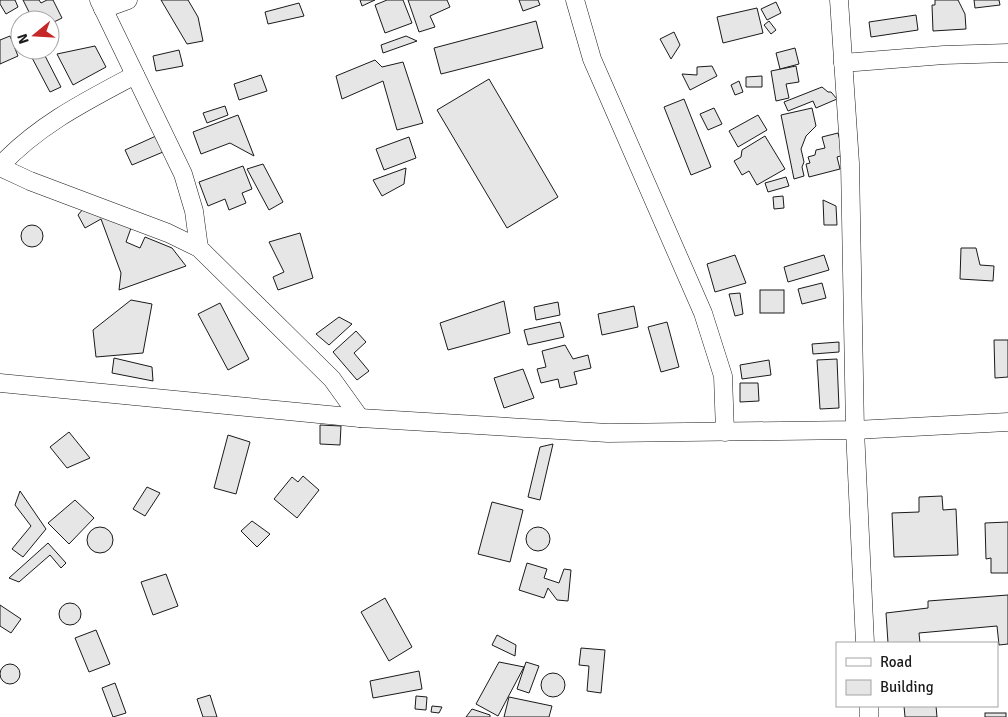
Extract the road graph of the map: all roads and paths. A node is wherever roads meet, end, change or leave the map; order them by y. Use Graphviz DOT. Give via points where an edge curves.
graph roads {
  1 [pos="128,0"];
  2 [pos="575,0"];
  3 [pos="839,0"];
  4 [pos="101,4"];
  5 [pos="1008,53"];
  6 [pos="843,63"];
  7 [pos="135,75"];
  8 [pos="0,167"];
  9 [pos="199,248"];
  10 [pos="0,383"];
  11 [pos="360,418"];
  12 [pos="1008,422"];
  13 [pos="855,430"];
  14 [pos="725,432"];
  15 [pos="866,642"];
  1 -- 4 [label="street"];
  2 -- 14 [label="street" via="592,59 703,313 723,376"];
  3 -- 6 [label="street"];
  4 -- 7 [label="street"];
  5 -- 6 [label="street"];
  6 -- 13 [label="street" via="850,163"];
  7 -- 8 [label="street" via="48,125 18,147"];
  7 -- 9 [label="street" via="183,174 194,211"];
  8 -- 9 [label="street" via="30,182 168,233"];
  9 -- 11 [label="street" via="332,378"];
  10 -- 11 [label="street"];
  11 -- 14 [label="street" via="608,433"];
  12 -- 13 [label="street"];
  13 -- 14 [label="street"];
  13 -- 15 [label="street"];
}
